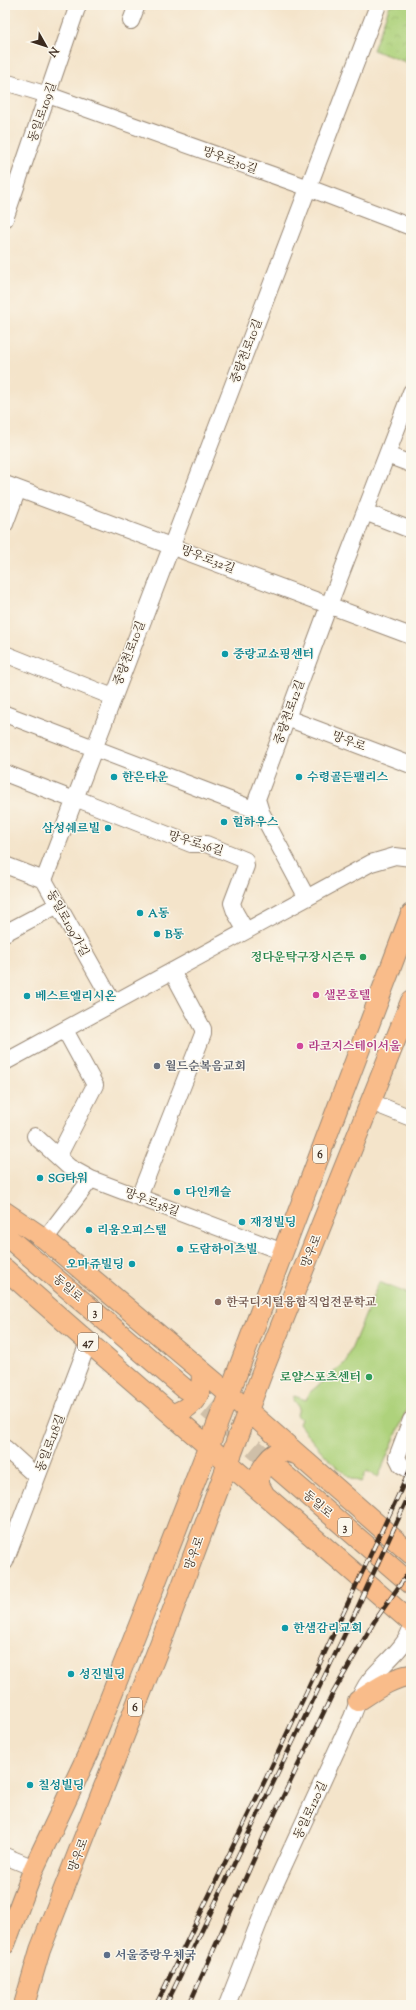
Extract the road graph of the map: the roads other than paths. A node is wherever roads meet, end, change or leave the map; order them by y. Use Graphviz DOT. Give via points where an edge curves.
graph roads {
  1 [pos="78,5"];
  2 [pos="137,5"];
  3 [pos="378,5"];
  4 [pos="131,21"];
  5 [pos="5,82"];
  6 [pos="48,95"];
  7 [pos="309,188"];
  8 [pos="5,219"];
  9 [pos="411,227"];
  10 [pos="410,398"];
  11 [pos="386,455"];
  12 [pos="411,464"];
  13 [pos="12,486"];
  14 [pos="365,512"];
  15 [pos="5,524"];
  16 [pos="411,530"];
  17 [pos="170,545"];
  18 [pos="329,605"];
  19 [pos="411,636"];
  20 [pos="5,654"];
  21 [pos="113,697"];
  22 [pos="5,714"];
  23 [pos="287,718"];
  24 [pos="94,749"];
  25 [pos="411,765"];
  26 [pos="5,773"];
  27 [pos="75,799"];
  28 [pos="261,812"];
  29 [pos="411,858"];
  30 [pos="5,865"];
  31 [pos="44,880"];
  32 [pos="307,898"];
  33 [pos="58,905"];
  34 [pos="411,914"];
  35 [pos="246,931"];
  36 [pos="5,933"];
  37 [pos="172,971"];
  38 [pos="411,1001"];
  39 [pos="113,1003"];
  40 [pos="65,1030"];
  41 [pos="5,1062"];
  42 [pos="370,1102"];
  43 [pos="411,1118"];
  44 [pos="35,1136"];
  45 [pos="58,1157"];
  46 [pos="91,1179"];
  47 [pos="138,1197"];
  48 [pos="5,1212"];
  49 [pos="5,1235"];
  50 [pos="45,1239"];
  51 [pos="283,1252"];
  52 [pos="5,1269"];
  53 [pos="88,1342"];
  54 [pos="201,1371"];
  55 [pos="185,1389"];
  56 [pos="229,1394"];
  57 [pos="249,1411"];
  58 [pos="172,1414"];
  59 [pos="411,1420"];
  60 [pos="208,1447"];
  61 [pos="5,1448"];
  62 [pos="296,1454"];
  63 [pos="228,1464"];
  64 [pos="279,1470"];
  65 [pos="411,1471"];
  66 [pos="37,1477"];
  67 [pos="264,1494"];
  68 [pos="9,1541"];
  69 [pos="411,1554"];
  70 [pos="5,1562"];
  71 [pos="411,1584"];
  72 [pos="411,1622"];
  73 [pos="411,1627"];
  74 [pos="411,1675"];
  75 [pos="358,1701"];
  76 [pos="5,1856"];
  77 [pos="34,1868"];
  78 [pos="5,1944"];
  79 [pos="24,2005"];
  80 [pos="227,2005"];
  1 -- 6 [label="street, 동일로109길"];
  2 -- 4 [label="street"];
  3 -- 7 [label="street, 중랑천로10길"];
  5 -- 6 [label="street, 망우로30길"];
  6 -- 7 [label="street, 망우로30길"];
  6 -- 8 [label="street, 동일로109길"];
  7 -- 9 [label="street, 망우로30길"];
  7 -- 17 [label="street, 중랑천로10길"];
  10 -- 11 [label="street, 중랑천로12길"];
  11 -- 12 [label="street"];
  11 -- 14 [label="street, 중랑천로12길"];
  13 -- 15 [label="street"];
  13 -- 17 [label="street, 망우로32길"];
  14 -- 16 [label="street"];
  14 -- 18 [label="street, 중랑천로12길"];
  17 -- 18 [label="street, 망우로32길"];
  17 -- 21 [label="street, 중랑천로10길"];
  18 -- 19 [label="street, 망우로32길"];
  18 -- 23 [label="street, 중랑천로12길"];
  20 -- 21 [label="street, 중랑천로10길"];
  21 -- 24 [label="street, 중랑천로10길"];
  22 -- 24 [label="street"];
  23 -- 25 [label="street, 망우로"];
  23 -- 28 [label="street, 중랑천로12길" via="258,796 257,802"];
  24 -- 27 [label="street, 중랑천로10길"];
  24 -- 28 [label="street"];
  26 -- 27 [label="street"];
  27 -- 31 [label="street, 중랑천로10길"];
  27 -- 35 [label="street, 망우로36길" via="191,844 206,844 244,860 246,866 232,903"];
  28 -- 32 [label="street, 중랑천로12길"];
  29 -- 32 [label="street" via="395,856 371,863"];
  30 -- 31 [label="street, 동일로109가길"];
  31 -- 33 [label="street, 동일로109가길"];
  32 -- 35 [label="street"];
  33 -- 36 [label="street"];
  33 -- 39 [label="street, 동일로109가길"];
  34 -- 51 [label="main road, 6"];
  35 -- 37 [label="street"];
  37 -- 39 [label="street"];
  37 -- 47 [label="street" via="203,1029 203,1034"];
  38 -- 42 [label="main road, 망우로 / 6"];
  39 -- 40 [label="street"];
  40 -- 41 [label="street"];
  40 -- 45 [label="street" via="95,1085"];
  42 -- 43 [label="street"];
  42 -- 57 [label="main road, 망우로 / 6"];
  44 -- 45 [label="street, 망우로38길"];
  45 -- 46 [label="street, 망우로38길" via="73,1170"];
  46 -- 47 [label="street, 망우로38길"];
  46 -- 50 [label="street"];
  47 -- 51 [label="street, 망우로38길"];
  48 -- 50 [label="main road"];
  49 -- 55 [label="main road, 동일로 / 3"];
  50 -- 54 [label="main road"];
  51 -- 56 [label="main road, 6"];
  52 -- 53 [label="main road, 47"];
  53 -- 58 [label="main road, 47"];
  53 -- 66 [label="street, 동일로118길"];
  54 -- 56 [label="main road"];
  54 -- 58 [label="main road" via="203,1380 198,1396 186,1409"];
  56 -- 57 [label="main road"];
  56 -- 60 [label="main road, 망우로"];
  57 -- 62 [label="main road"];
  57 -- 63 [label="main road, 망우로 / 6"];
  58 -- 60 [label="main road, 47"];
  59 -- 65 [label="street" via="397,1457 401,1465"];
  60 -- 63 [label="main road, 47"];
  60 -- 77 [label="main road, 망우로 / 6" via="89,1752"];
  61 -- 66 [label="street"];
  62 -- 67 [label="main road" via="282,1451 274,1455 259,1477"];
  62 -- 69 [label="main road"];
  63 -- 67 [label="main road"];
  63 -- 79 [label="main road, 망우로 / 6" via="40,1950"];
  64 -- 71 [label="main road, 동일로 / 3"];
  66 -- 68 [label="street, 동일로118길"];
  67 -- 72 [label="main road"];
  68 -- 70 [label="street, 동일로118길"];
  73 -- 75 [label="street, 동일로120길" via="403,1643 369,1680"];
  74 -- 75 [label="main road" via="399,1677 380,1686"];
  75 -- 80 [label="street, 동일로120길" via="267,1902"];
  76 -- 77 [label="street"];
  77 -- 78 [label="main road, 망우로 / 6"];
}
